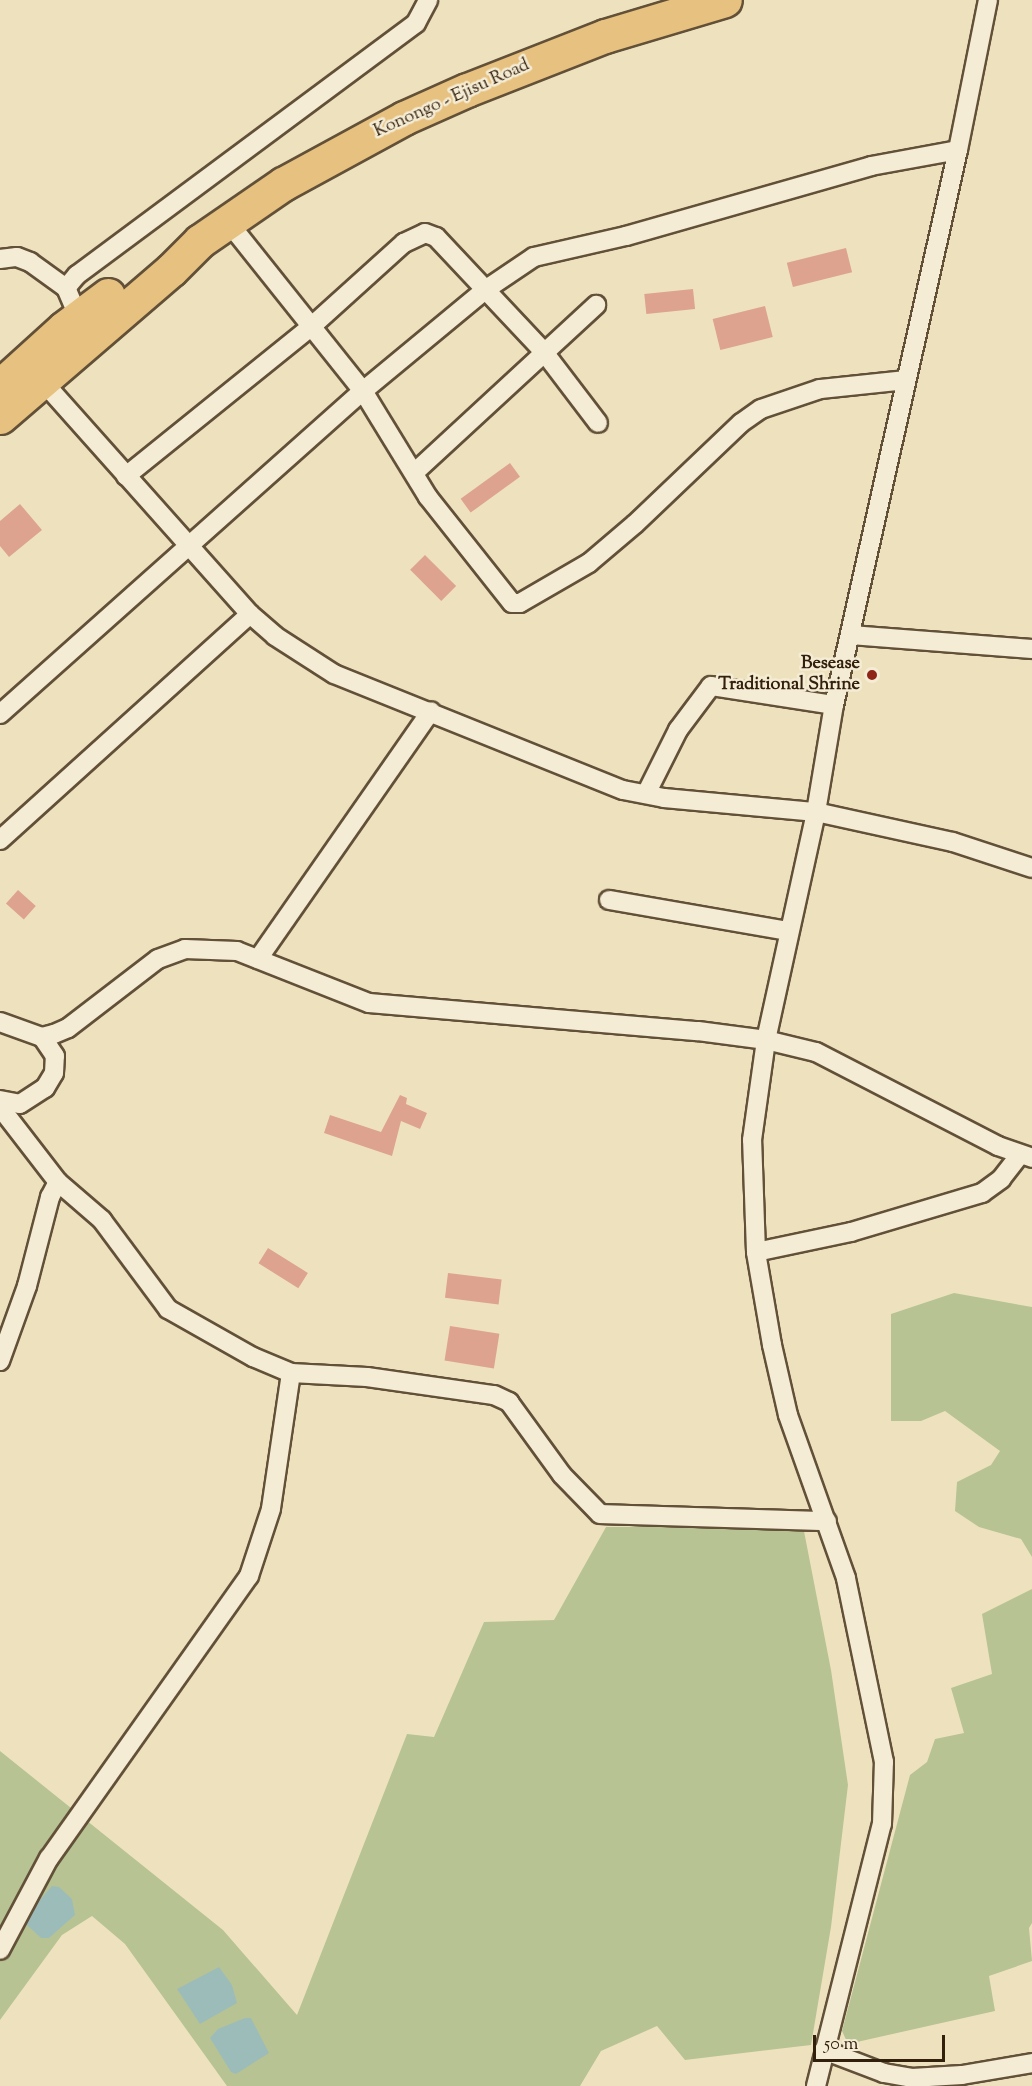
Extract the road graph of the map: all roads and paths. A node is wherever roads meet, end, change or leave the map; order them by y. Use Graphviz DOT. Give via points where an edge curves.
graph roads {
  1 [pos="428,0"];
  2 [pos="725,0"];
  3 [pos="988,0"];
  4 [pos="958,150"];
  5 [pos="228,222"];
  6 [pos="200,241"];
  7 [pos="0,259"];
  8 [pos="485,290"];
  9 [pos="72,302"];
  10 [pos="596,305"];
  11 [pos="312,326"];
  12 [pos="544,352"];
  13 [pos="33,370"];
  14 [pos="904,380"];
  15 [pos="0,386"];
  16 [pos="363,391"];
  17 [pos="0,417"];
  18 [pos="598,423"];
  19 [pos="414,473"];
  20 [pos="126,476"];
  21 [pos="189,550"];
  22 [pos="250,614"];
  23 [pos="850,635"];
  24 [pos="1032,649"];
  25 [pos="834,705"];
  26 [pos="431,711"];
  27 [pos="0,714"];
  28 [pos="646,794"];
  29 [pos="816,812"];
  30 [pos="0,840"];
  31 [pos="1032,868"];
  32 [pos="609,900"];
  33 [pos="788,931"];
  34 [pos="258,959"];
  35 [pos="0,1022"];
  36 [pos="42,1036"];
  37 [pos="766,1040"];
  38 [pos="0,1100"];
  39 [pos="0,1107"];
  40 [pos="1026,1156"];
  41 [pos="58,1182"];
  42 [pos="756,1252"];
  43 [pos="0,1361"];
  44 [pos="291,1372"];
  45 [pos="827,1521"];
  46 [pos="0,1950"];
  47 [pos="824,2050"];
  48 [pos="1032,2063"];
  49 [pos="816,2086"];
  1 -- 9 [label="street" via="416,22 108,248"];
  2 -- 5 [label="highway, Konongo - Ejisu Road" via="605,36 467,90 341,151"];
  3 -- 4 [label="street"];
  4 -- 8 [label="street" via="871,166 626,236 560,249 534,257"];
  4 -- 14 [label="street"];
  5 -- 6 [label="highway, Konongo - Ejisu Road"];
  5 -- 11 [label="street"];
  6 -- 9 [label="highway, Konongo - Ejisu Road"];
  6 -- 13 [label="highway, Konongo - Ejisu Road" via="171,270"];
  7 -- 9 [label="street" via="17,257 30,262"];
  8 -- 11 [label="street" via="436,237 425,233 404,243"];
  8 -- 12 [label="street"];
  8 -- 16 [label="street"];
  9 -- 13 [label="highway, Konongo - Ejisu Road"];
  10 -- 12 [label="street"];
  11 -- 16 [label="street"];
  11 -- 20 [label="street"];
  12 -- 18 [label="street"];
  12 -- 19 [label="street"];
  13 -- 15 [label="highway, Konongo - Ejisu Road"];
  13 -- 17 [label="highway, Konongo - Ejisu Road"];
  13 -- 20 [label="street"];
  14 -- 19 [label="street" via="820,389 761,409 589,563 520,603 512,603 428,497"];
  14 -- 23 [label="street"];
  16 -- 19 [label="street"];
  16 -- 21 [label="street"];
  20 -- 21 [label="street"];
  21 -- 22 [label="street"];
  21 -- 27 [label="street"];
  22 -- 26 [label="street" via="275,636 334,674"];
  22 -- 30 [label="street"];
  23 -- 24 [label="street"];
  23 -- 25 [label="street"];
  25 -- 28 [label="street" via="711,686 678,730"];
  25 -- 29 [label="street"];
  26 -- 28 [label="street" via="623,790"];
  26 -- 34 [label="street"];
  28 -- 29 [label="street"];
  29 -- 31 [label="street" via="953,842"];
  29 -- 33 [label="street"];
  32 -- 33 [label="street"];
  33 -- 37 [label="street"];
  34 -- 36 [label="street" via="237,951 185,949 134,974 68,1028"];
  34 -- 37 [label="street" via="369,1003"];
  35 -- 36 [label="street"];
  36 -- 38 [label="street" via="55,1056 54,1073 45,1088 20,1104"];
  37 -- 40 [label="street" via="816,1052"];
  37 -- 42 [label="street" via="752,1140"];
  39 -- 41 [label="street"];
  40 -- 42 [label="street" via="982,1193 851,1232"];
  41 -- 43 [label="street"];
  41 -- 44 [label="street" via="102,1220 168,1309 243,1352"];
  42 -- 45 [label="street" via="788,1415"];
  44 -- 45 [label="street" via="367,1377 494,1395 509,1402 562,1475 600,1514"];
  44 -- 46 [label="street" via="271,1509 249,1575 49,1858"];
  45 -- 47 [label="street" via="846,1578 876,1708 884,1762 882,1824"];
  47 -- 48 [label="street" via="884,2073 912,2078 962,2075"];
  47 -- 49 [label="street"];
}
